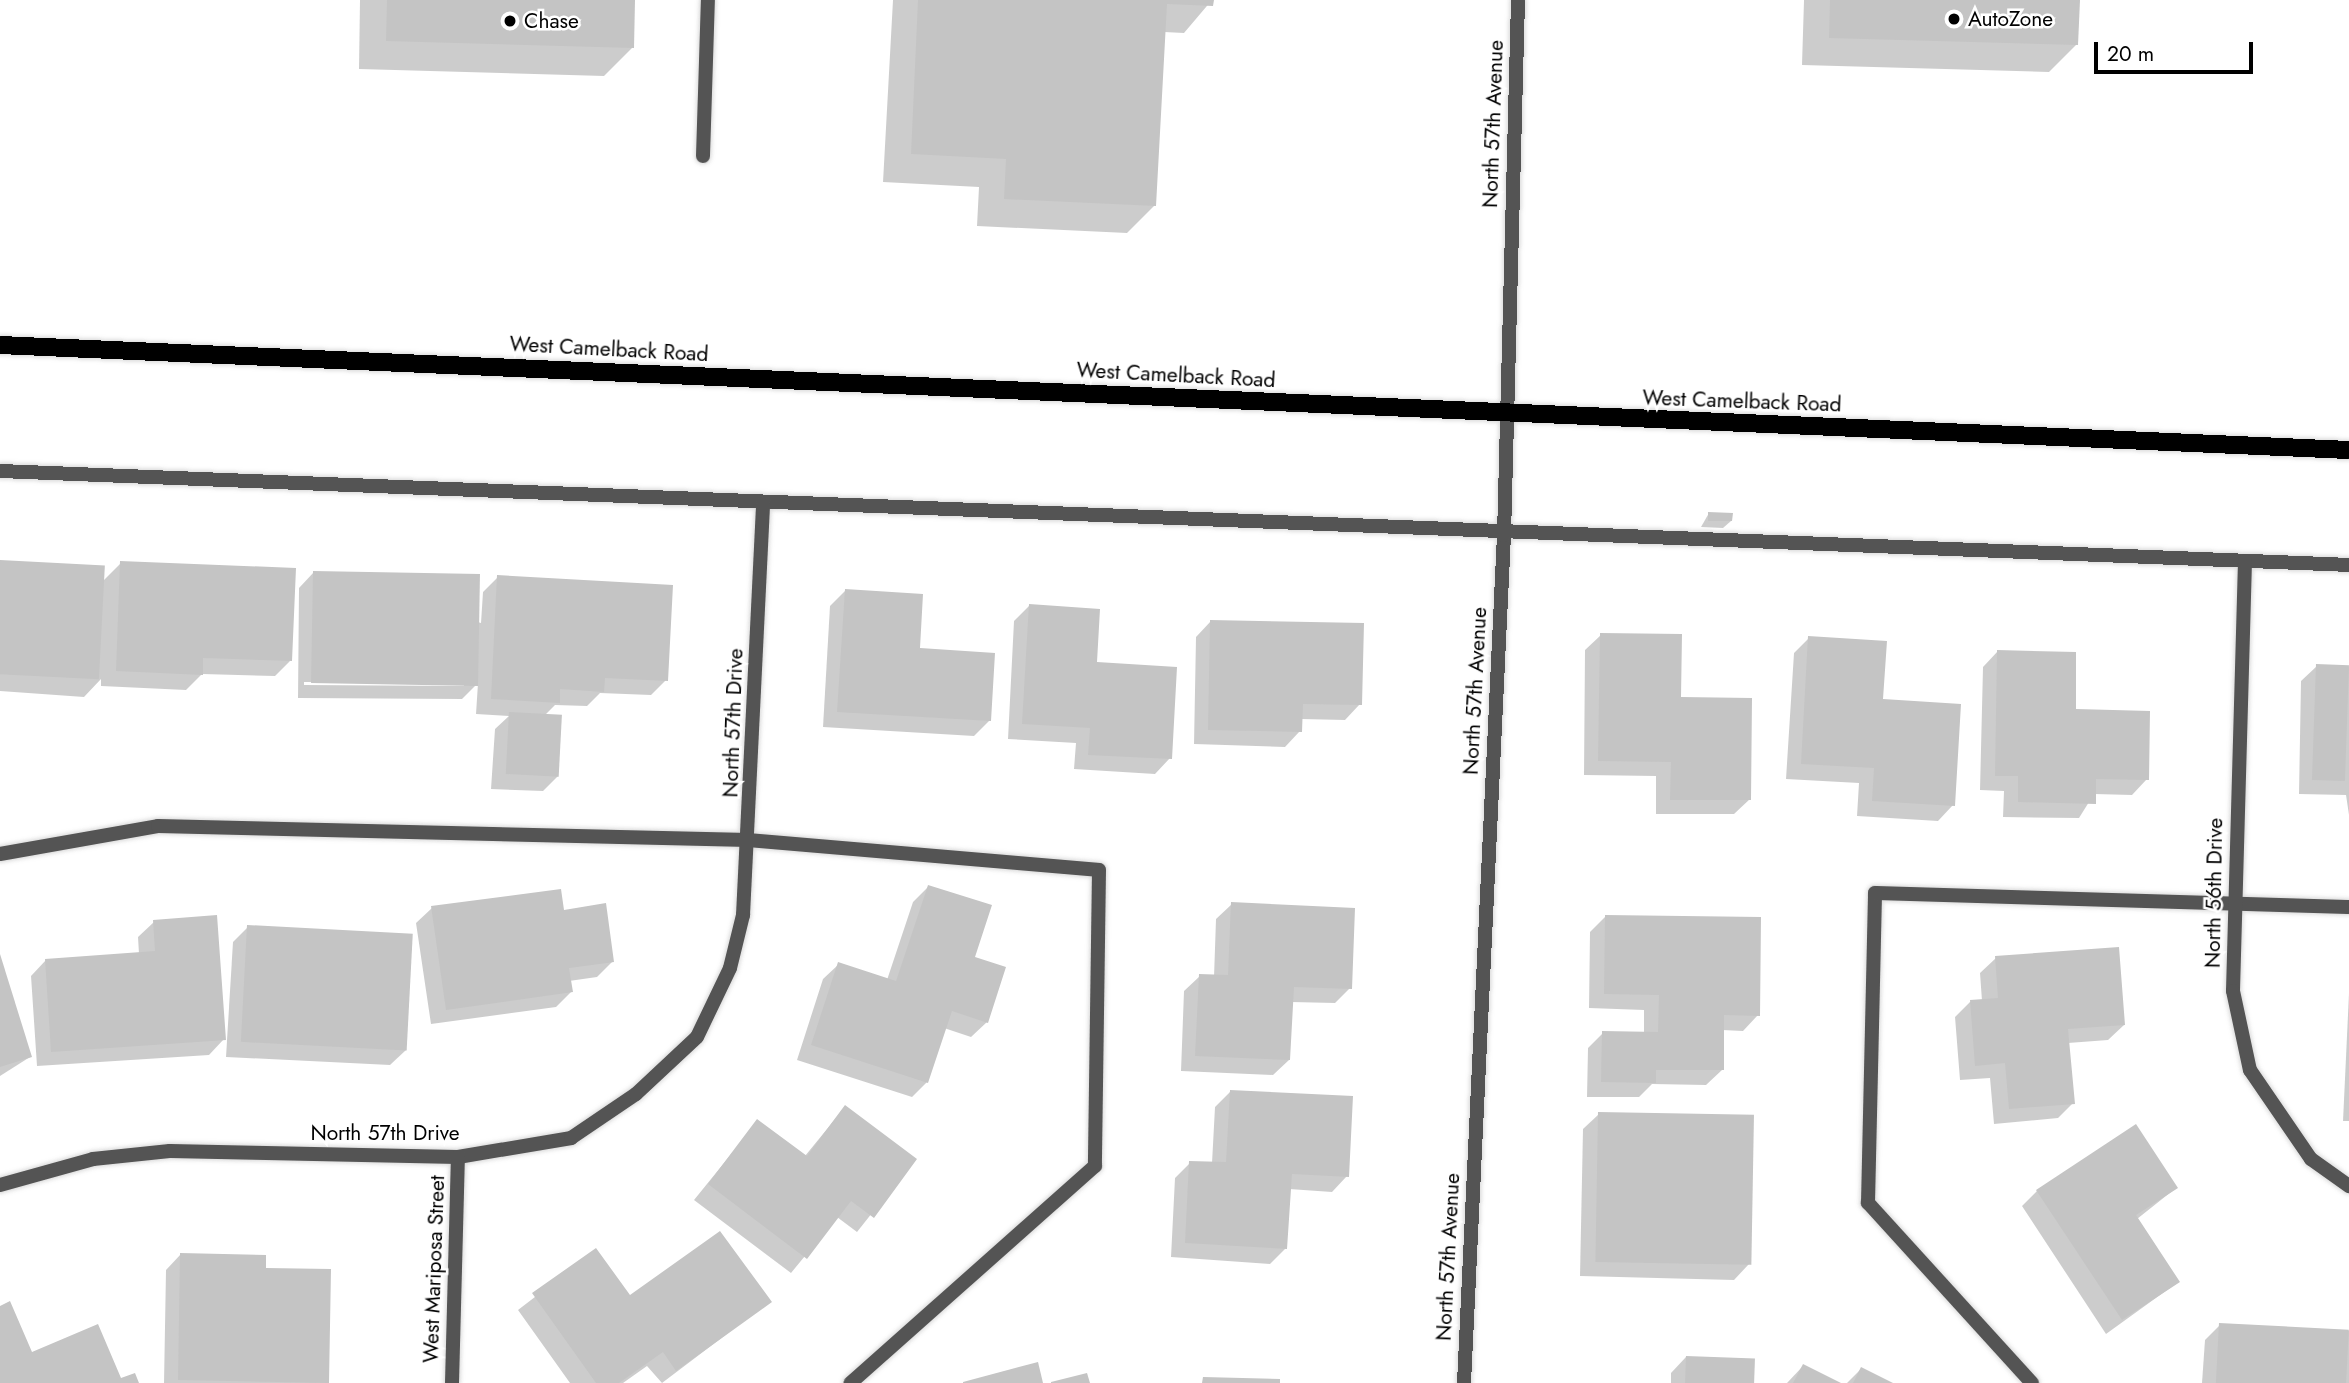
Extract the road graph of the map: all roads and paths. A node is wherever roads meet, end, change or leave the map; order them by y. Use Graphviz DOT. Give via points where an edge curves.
graph roads {
  1 [pos="708,0"];
  2 [pos="1518,0"];
  3 [pos="703,156"];
  4 [pos="0,345"];
  5 [pos="1506,414"];
  6 [pos="2349,450"];
  7 [pos="0,471"];
  8 [pos="763,503"];
  9 [pos="1504,535"];
  10 [pos="2245,561"];
  11 [pos="2349,565"];
  12 [pos="749,840"];
  13 [pos="0,854"];
  14 [pos="2233,903"];
  15 [pos="2349,906"];
  16 [pos="458,1157"];
  17 [pos="0,1185"];
  18 [pos="2349,1186"];
  19 [pos="452,1383"];
  20 [pos="851,1383"];
  21 [pos="1464,1383"];
  22 [pos="2032,1383"];
  1 -- 3 [label="street"];
  2 -- 5 [label="street, North 57th Avenue"];
  4 -- 5 [label="main road, West Camelback Road"];
  5 -- 6 [label="main road, West Camelback Road"];
  5 -- 9 [label="street, North 57th Avenue"];
  7 -- 8 [label="street"];
  8 -- 9 [label="street"];
  8 -- 12 [label="street, North 57th Drive"];
  9 -- 10 [label="street"];
  9 -- 21 [label="street, North 57th Avenue"];
  10 -- 11 [label="street"];
  10 -- 14 [label="street, North 56th Drive"];
  12 -- 13 [label="street" via="158,826"];
  12 -- 16 [label="street, North 57th Drive" via="743,915 730,968 697,1037 636,1094 570,1138"];
  12 -- 20 [label="street" via="1099,870 1096,1166"];
  14 -- 15 [label="street"];
  14 -- 18 [label="street, North 56th Drive" via="2233,991 2250,1070 2311,1159"];
  14 -- 22 [label="street" via="1875,893 1868,1203"];
  16 -- 17 [label="street, North 57th Drive" via="170,1151 93,1159"];
  16 -- 19 [label="street, West Mariposa Street"];
}
